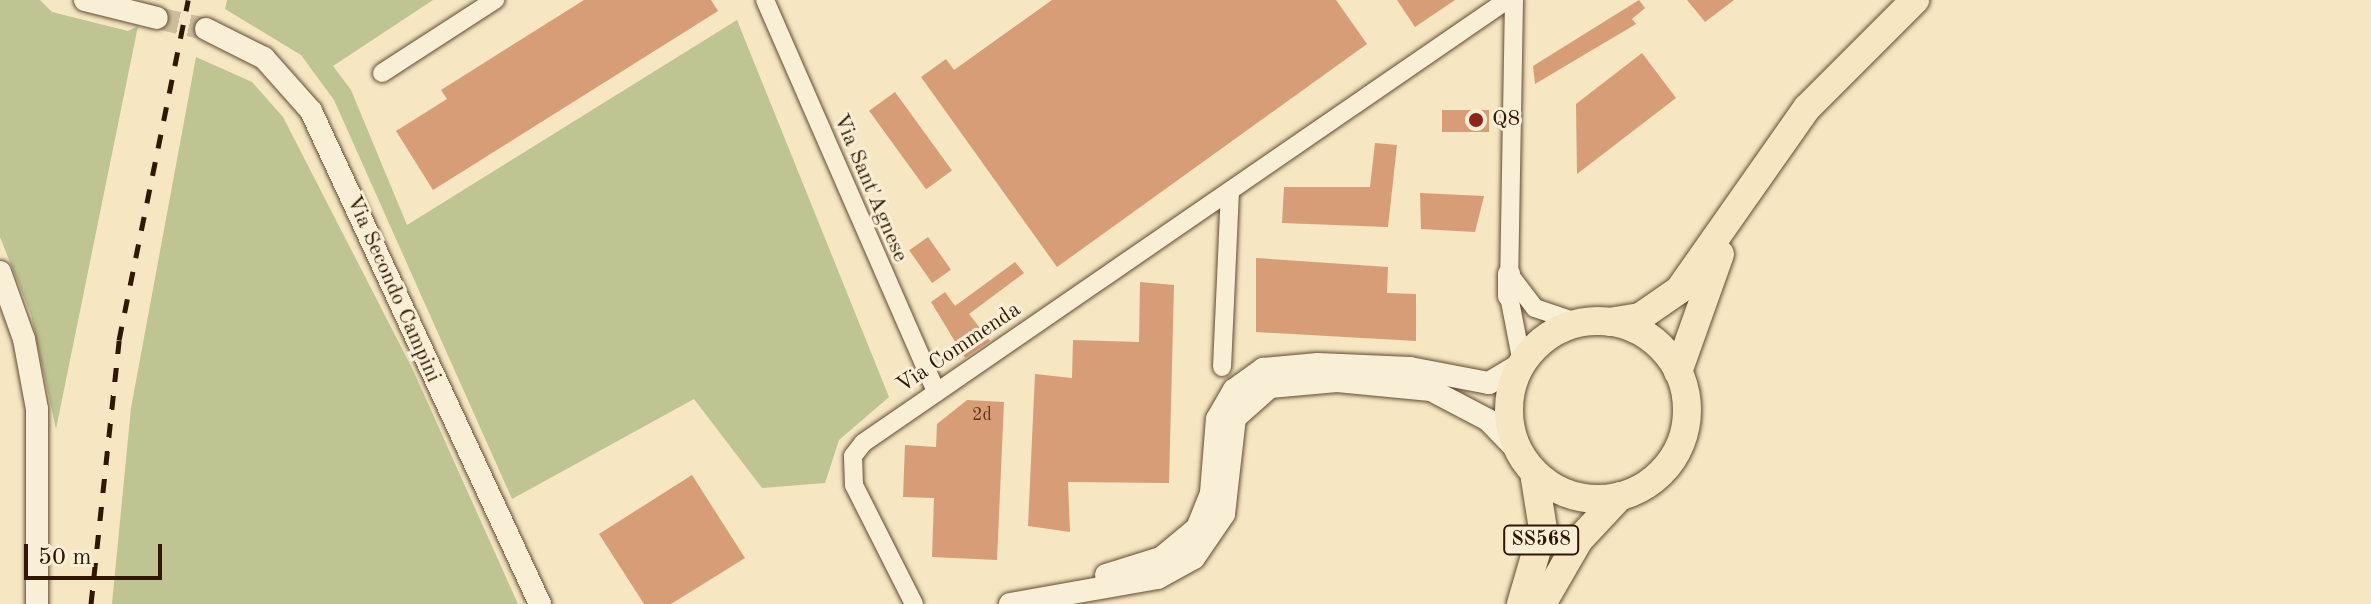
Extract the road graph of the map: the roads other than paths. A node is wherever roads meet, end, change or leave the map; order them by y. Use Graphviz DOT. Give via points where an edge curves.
graph roads {
  1 [pos="85,0"];
  2 [pos="495,0"];
  3 [pos="765,0"];
  4 [pos="1507,0"];
  5 [pos="1514,0"];
  6 [pos="1915,0"];
  7 [pos="157,18"];
  8 [pos="206,29"];
  9 [pos="382,73"];
  10 [pos="1230,191"];
  11 [pos="1738,213"];
  12 [pos="0,272"];
  13 [pos="1509,285"];
  14 [pos="1608,322"];
  15 [pos="1579,323"];
  16 [pos="1522,363"];
  17 [pos="1222,367"];
  18 [pos="1678,372"];
  19 [pos="936,392"];
  20 [pos="1527,462"];
  21 [pos="1620,496"];
  22 [pos="534,600"];
  23 [pos="1012,603"];
  24 [pos="37,604"];
  25 [pos="914,604"];
  26 [pos="1521,604"];
  27 [pos="1542,604"];
  1 -- 7 [label="street"];
  2 -- 9 [label="street"];
  3 -- 19 [label="street, Via Sant'Agnese"];
  4 -- 10 [label="street, Via Commenda"];
  5 -- 13 [label="street"];
  6 -- 11 [label="main road" via="1807,108"];
  8 -- 22 [label="street, Via Secondo Campini" via="273,65 311,111"];
  10 -- 17 [label="street"];
  10 -- 19 [label="street, Via Commenda"];
  11 -- 14 [label="main road" via="1660,306 1640,317"];
  11 -- 18 [label="main road"];
  12 -- 24 [label="street" via="24,339 37,409"];
  13 -- 15 [label="street" via="1535,308"];
  13 -- 16 [label="street"];
  14 -- 15 [label="main road"];
  14 -- 18 [label="main road" via="1649,338"];
  15 -- 16 [label="main road" via="1546,337"];
  16 -- 20 [label="main road" via="1508,408"];
  16 -- 23 [label="street" via="1489,383 1410,368 1318,364 1263,369 1234,390 1217,419 1211,493 1190,537 1161,558"];
  18 -- 21 [label="main road" via="1686,413 1675,454 1646,485"];
  19 -- 25 [label="street, Via Commenda" via="863,443 850,471"];
  20 -- 21 [label="main road" via="1565,493"];
  20 -- 23 [label="street" via="1488,420 1431,390 1337,381 1270,387 1235,418 1224,514 1194,558 1158,578"];
  20 -- 26 [label="main road, SS568" via="1543,529"];
  21 -- 27 [label="main road, SS568" via="1579,540"];
}
